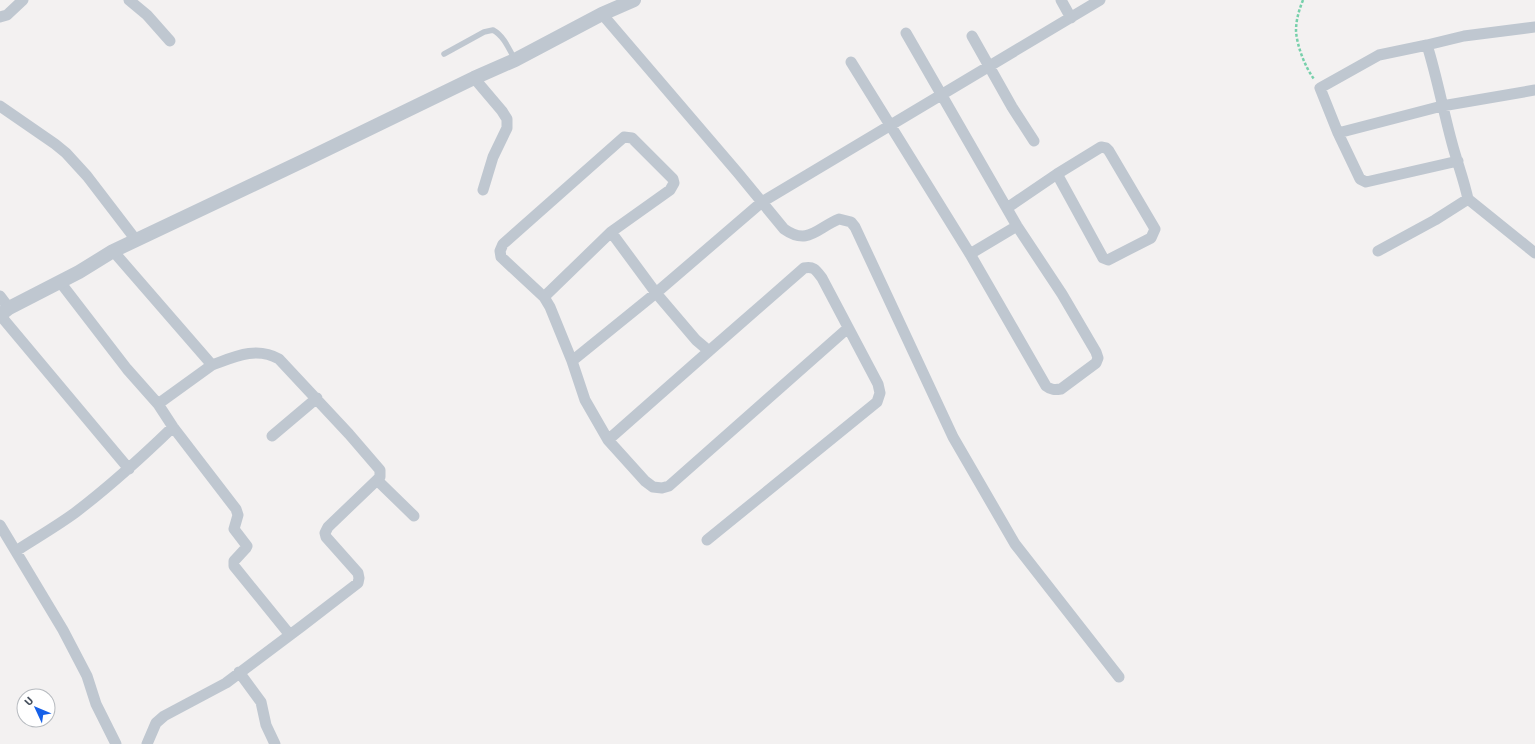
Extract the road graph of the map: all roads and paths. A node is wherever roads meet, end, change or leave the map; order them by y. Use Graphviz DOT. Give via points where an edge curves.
graph roads {
  1 [pos="23,0"];
  2 [pos="130,0"];
  3 [pos="634,0"];
  4 [pos="1061,0"];
  5 [pos="1100,0"];
  6 [pos="1303,0"];
  7 [pos="602,14"];
  8 [pos="0,17"];
  9 [pos="1071,18"];
  10 [pos="1535,27"];
  11 [pos="906,33"];
  12 [pos="972,36"];
  13 [pos="170,41"];
  14 [pos="1427,45"];
  15 [pos="444,54"];
  16 [pos="515,60"];
  17 [pos="851,62"];
  18 [pos="990,66"];
  19 [pos="474,78"];
  20 [pos="1320,88"];
  21 [pos="1535,90"];
  22 [pos="941,95"];
  23 [pos="0,106"];
  24 [pos="1442,106"];
  25 [pos="890,125"];
  26 [pos="1338,133"];
  27 [pos="1034,142"];
  28 [pos="1458,161"];
  29 [pos="1057,174"];
  30 [pos="483,190"];
  31 [pos="1468,199"];
  32 [pos="762,202"];
  33 [pos="1007,208"];
  34 [pos="1017,226"];
  35 [pos="611,232"];
  36 [pos="136,240"];
  37 [pos="113,251"];
  38 [pos="1378,252"];
  39 [pos="1535,253"];
  40 [pos="970,254"];
  41 [pos="60,282"];
  42 [pos="656,293"];
  43 [pos="0,296"];
  44 [pos="544,297"];
  45 [pos="3,313"];
  46 [pos="848,328"];
  47 [pos="709,351"];
  48 [pos="572,361"];
  49 [pos="212,365"];
  50 [pos="316,398"];
  51 [pos="158,404"];
  52 [pos="173,427"];
  53 [pos="272,436"];
  54 [pos="608,440"];
  55 [pos="129,469"];
  56 [pos="377,480"];
  57 [pos="414,516"];
  58 [pos="0,525"];
  59 [pos="707,540"];
  60 [pos="16,551"];
  61 [pos="290,636"];
  62 [pos="239,672"];
  63 [pos="1119,677"];
  64 [pos="116,744"];
  65 [pos="147,744"];
  66 [pos="274,744"];
  1 -- 8 [label="street" via="7,15"];
  2 -- 13 [label="street"];
  3 -- 7 [label="street"];
  4 -- 9 [label="street"];
  5 -- 9 [label="street"];
  6 -- 20 [label="path" via="1298,12 1296,31 1302,56"];
  7 -- 16 [label="street"];
  7 -- 32 [label="street"];
  9 -- 18 [label="street"];
  10 -- 14 [label="street" via="1464,36"];
  11 -- 22 [label="street"];
  12 -- 18 [label="street"];
  14 -- 20 [label="street" via="1379,56"];
  14 -- 24 [label="street" via="1436,73"];
  15 -- 16 [label="lane" via="484,32 493,30 502,37"];
  16 -- 19 [label="street"];
  17 -- 25 [label="street"];
  18 -- 22 [label="street"];
  18 -- 27 [label="street"];
  19 -- 30 [label="street" via="502,111 507,128 493,157"];
  19 -- 36 [label="street"];
  20 -- 26 [label="street"];
  21 -- 24 [label="street"];
  22 -- 25 [label="street"];
  22 -- 33 [label="street"];
  23 -- 36 [label="street" via="66,153"];
  24 -- 26 [label="street"];
  24 -- 28 [label="street"];
  25 -- 32 [label="street"];
  25 -- 40 [label="street"];
  26 -- 28 [label="street" via="1360,179 1366,182"];
  28 -- 31 [label="street"];
  29 -- 29 [label="street" via="1101,147 1106,148 1155,229 1151,238 1108,260 1103,258"];
  29 -- 33 [label="street"];
  31 -- 38 [label="street"];
  31 -- 39 [label="street"];
  32 -- 42 [label="street"];
  32 -- 63 [label="street" via="784,229 794,236 810,235 839,219 851,222 855,227 953,437 1015,544"];
  33 -- 34 [label="street"];
  34 -- 40 [label="street"];
  34 -- 40 [label="street" via="1062,294 1098,358 1096,363 1061,389 1050,390 1046,386"];
  35 -- 42 [label="street"];
  35 -- 44 [label="street"];
  35 -- 44 [label="street" via="670,190 674,183 637,141 628,137 624,137 503,244 501,257"];
  36 -- 37 [label="street"];
  37 -- 41 [label="street"];
  37 -- 49 [label="street"];
  41 -- 45 [label="street"];
  41 -- 51 [label="street"];
  42 -- 47 [label="street" via="696,340"];
  42 -- 48 [label="street"];
  43 -- 45 [label="street"];
  44 -- 48 [label="street"];
  45 -- 55 [label="street"];
  46 -- 47 [label="street" via="822,278 816,269 810,267 804,268"];
  46 -- 54 [label="street" via="669,486 662,488 649,484"];
  46 -- 59 [label="street" via="878,384 880,393 877,402"];
  47 -- 54 [label="street"];
  48 -- 54 [label="street" via="585,400"];
  49 -- 50 [label="street" via="252,352 270,354 278,358"];
  49 -- 51 [label="street"];
  50 -- 53 [label="street"];
  50 -- 56 [label="street" via="380,470 380,477"];
  51 -- 52 [label="street"];
  52 -- 55 [label="street"];
  52 -- 61 [label="street" via="238,512 234,529 247,546 234,561 234,566"];
  55 -- 60 [label="street" via="75,513"];
  56 -- 57 [label="street"];
  56 -- 61 [label="street" via="328,527 326,532 326,537 358,573 358,583"];
  58 -- 60 [label="street"];
  60 -- 64 [label="street" via="54,612 87,676 96,704"];
  61 -- 62 [label="street"];
  62 -- 65 [label="street" via="213,690 164,716 156,723"];
  62 -- 66 [label="street" via="261,702 266,725"];
}
